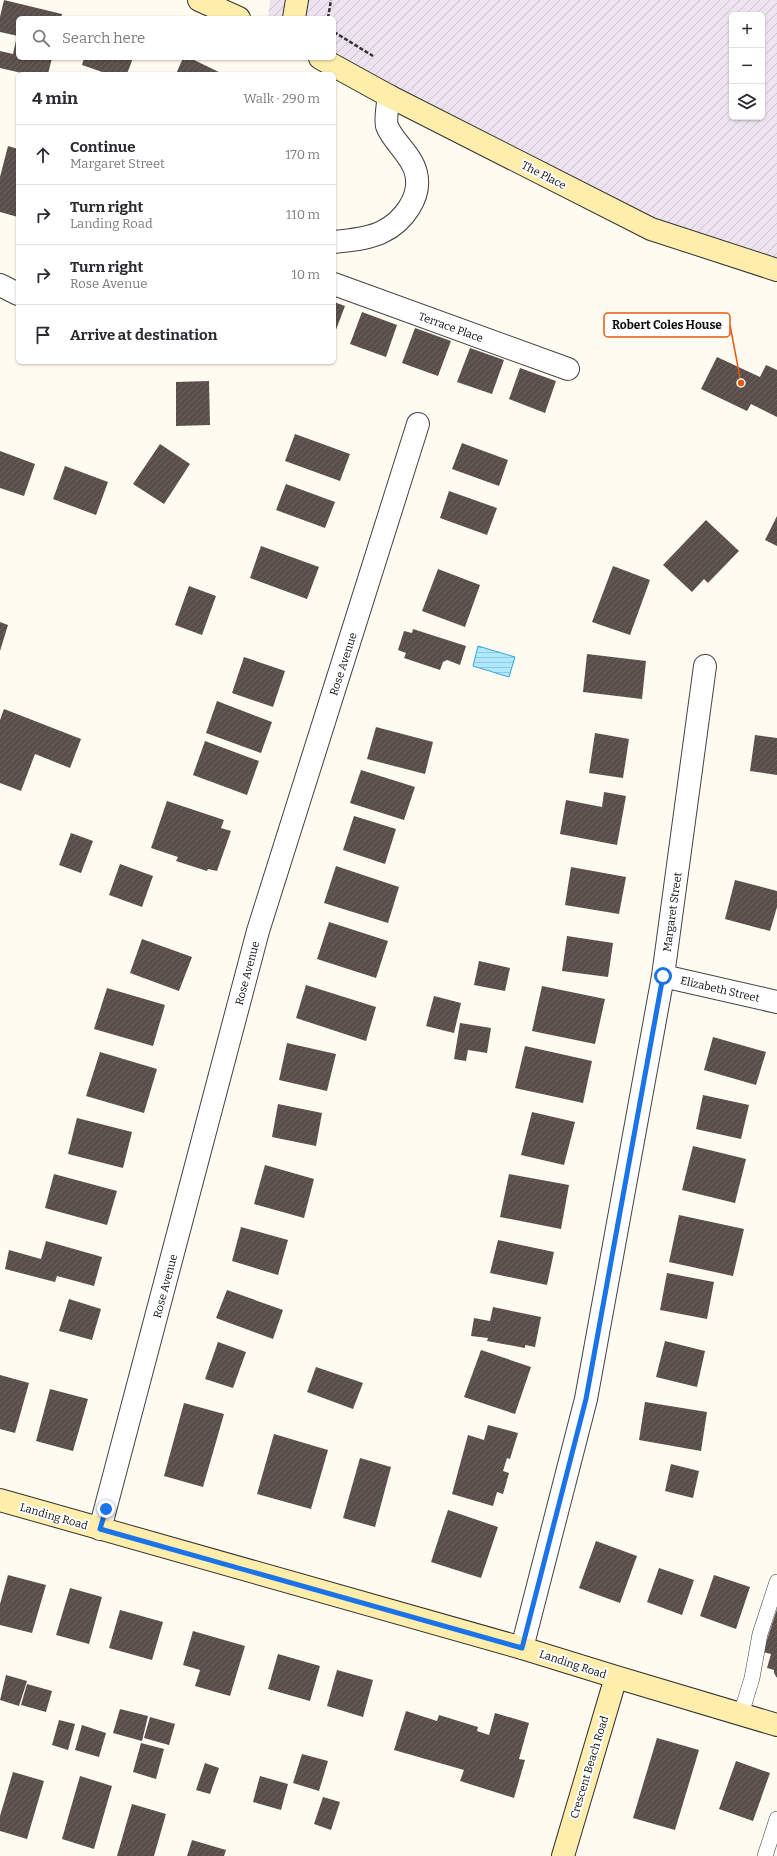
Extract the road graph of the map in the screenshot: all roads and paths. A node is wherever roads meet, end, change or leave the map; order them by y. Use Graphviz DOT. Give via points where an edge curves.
graph roads {
  1 [pos="199,0"];
  2 [pos="297,0"];
  3 [pos="331,0"];
  4 [pos="235,16"];
  5 [pos="294,16"];
  6 [pos="328,16"];
  7 [pos="324,60"];
  8 [pos="389,96"];
  9 [pos="336,242"];
  10 [pos="777,270"];
  11 [pos="0,284"];
  12 [pos="336,285"];
  13 [pos="16,293"];
  14 [pos="568,369"];
  15 [pos="418,424"];
  16 [pos="705,666"];
  17 [pos="663,976"];
  18 [pos="777,1002"];
  19 [pos="0,1500"];
  20 [pos="100,1529"];
  21 [pos="777,1582"];
  22 [pos="522,1648"];
  23 [pos="616,1678"];
  24 [pos="741,1714"];
  25 [pos="777,1725"];
  26 [pos="777,1819"];
  27 [pos="562,1856"];
  28 [pos="765,1856"];
  1 -- 4 [label="street"];
  2 -- 5 [label="street"];
  3 -- 6 [label="path"];
  7 -- 8 [label="street, The Place"];
  8 -- 9 [label="street" via="387,126 412,162 417,173 417,190 410,207 382,232 360,239"];
  8 -- 10 [label="street, The Place" via="651,229"];
  11 -- 13 [label="street"];
  12 -- 14 [label="street, Terrace Place"];
  15 -- 20 [label="street, Rose Avenue" via="258,931"];
  16 -- 17 [label="street, Margaret Street"];
  17 -- 18 [label="street, Elizabeth Street"];
  17 -- 22 [label="street, Margaret Street" via="586,1399"];
  19 -- 20 [label="street, Landing Road"];
  20 -- 22 [label="street, Landing Road"];
  21 -- 24 [label="lane" via="760,1634 752,1678"];
  22 -- 23 [label="street, Landing Road"];
  23 -- 24 [label="street, Landing Road"];
  23 -- 27 [label="street, Crescent Beach Road"];
  24 -- 25 [label="street, Landing Road"];
  26 -- 28 [label="lane"];
}
